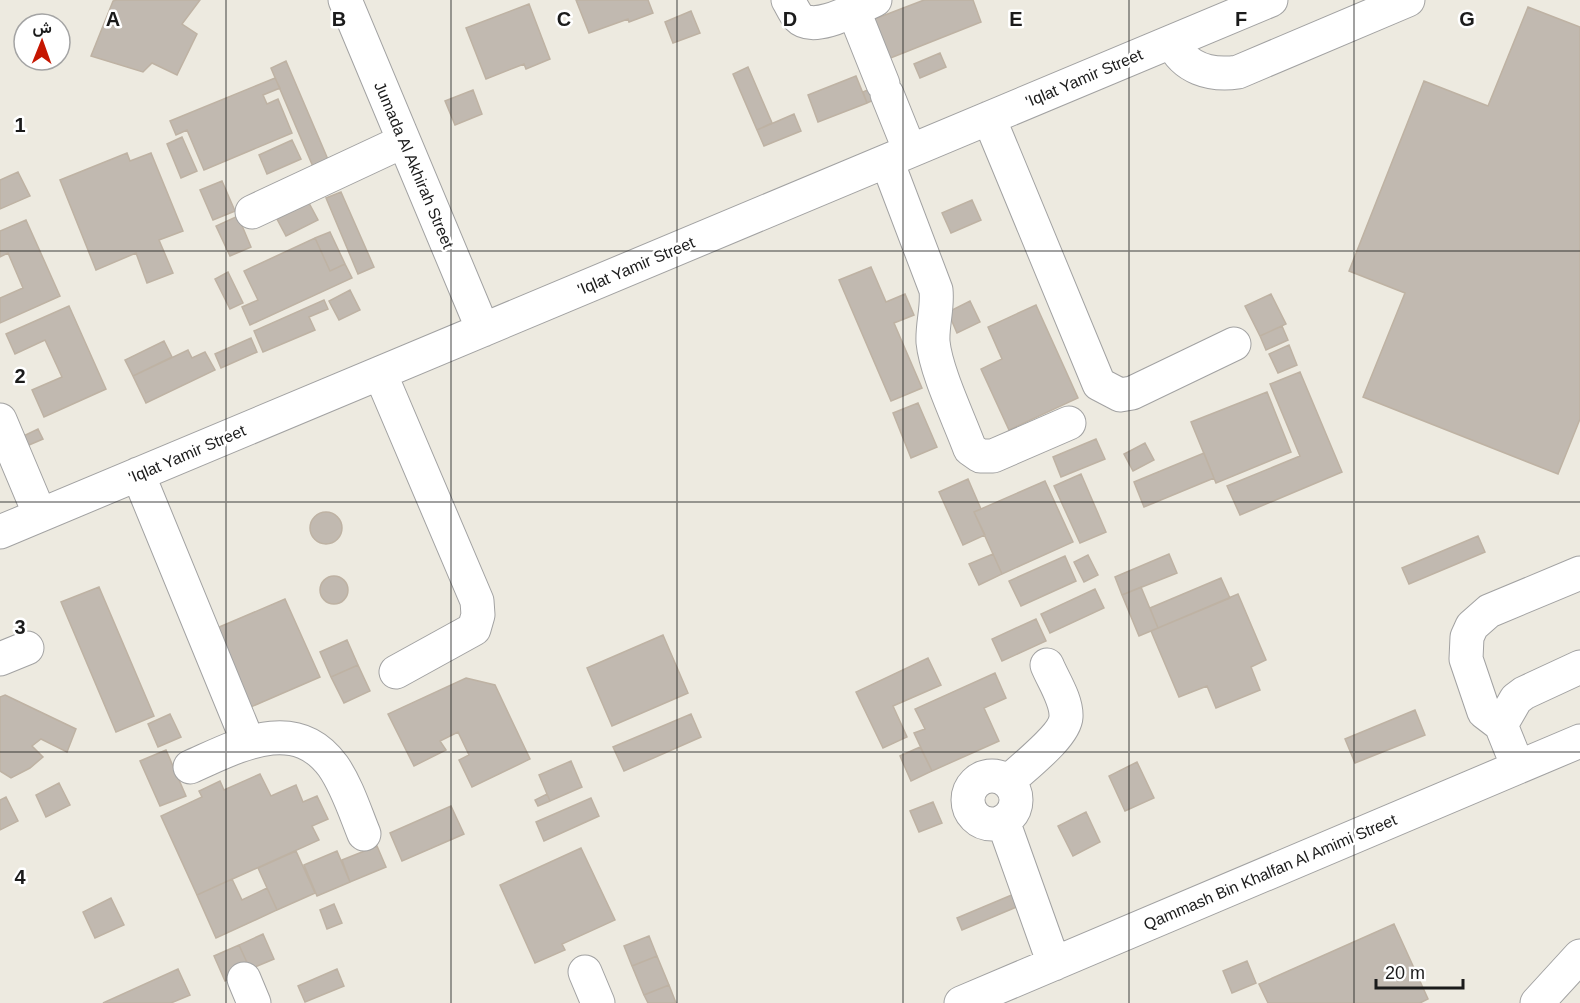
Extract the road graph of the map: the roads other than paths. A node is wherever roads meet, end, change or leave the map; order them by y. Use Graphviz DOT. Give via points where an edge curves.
graph roads {
  1 [pos="345,0"];
  2 [pos="788,0"];
  3 [pos="1271,0"];
  4 [pos="1408,0"];
  5 [pos="864,5"];
  6 [pos="1172,42"];
  7 [pos="989,118"];
  8 [pos="404,141"];
  9 [pos="898,156"];
  10 [pos="252,212"];
  11 [pos="483,330"];
  12 [pos="1234,344"];
  13 [pos="380,373"];
  14 [pos="0,420"];
  15 [pos="1070,423"];
  16 [pos="138,474"];
  17 [pos="40,515"];
  18 [pos="0,532"];
  19 [pos="1580,573"];
  20 [pos="1047,665"];
  21 [pos="1580,667"];
  22 [pos="396,672"];
  23 [pos="1501,725"];
  24 [pos="1580,741"];
  25 [pos="248,742"];
  26 [pos="190,767"];
  27 [pos="1518,767"];
  28 [pos="364,834"];
  29 [pos="1580,956"];
  30 [pos="1054,964"];
  31 [pos="585,972"];
  32 [pos="598,1003"];
  33 [pos="961,1003"];
  34 [pos="1537,1003"];
  1 -- 8 [label="street, Jumada Al Akhirah Street"];
  2 -- 5 [label="street" via="798,17 810,23 823,22"];
  3 -- 6 [label="street, 'Iqlat Yamir Street"];
  4 -- 6 [label="street" via="1238,72 1217,73 1194,67 1177,53"];
  5 -- 9 [label="street"];
  6 -- 7 [label="street, 'Iqlat Yamir Street"];
  7 -- 9 [label="street, 'Iqlat Yamir Street"];
  7 -- 12 [label="street" via="1099,384 1120,395 1132,393"];
  8 -- 10 [label="street"];
  8 -- 11 [label="street, Jumada Al Akhirah Street"];
  9 -- 11 [label="street, 'Iqlat Yamir Street"];
  9 -- 15 [label="street" via="936,290 936,355 970,449 980,456 993,456"];
  11 -- 13 [label="street, 'Iqlat Yamir Street"];
  13 -- 16 [label="street, 'Iqlat Yamir Street"];
  13 -- 22 [label="street" via="477,601 478,615 474,628"];
  14 -- 17 [label="street"];
  16 -- 17 [label="street, 'Iqlat Yamir Street"];
  16 -- 25 [label="street"];
  17 -- 18 [label="street, 'Iqlat Yamir Street"];
  19 -- 23 [label="street" via="1489,611 1472,626 1466,659 1484,712"];
  20 -- 30 [label="street" via="1066,718 1059,734 1008,782 1014,789 1015,808 1003,821"];
  21 -- 23 [label="street" via="1524,693"];
  23 -- 27 [label="street"];
  24 -- 27 [label="street, Qammash Bin Khalfan Al Amimi Street"];
  25 -- 26 [label="street"];
  25 -- 28 [label="street" via="279,737 310,746 322,754 340,777"];
  27 -- 30 [label="street, Qammash Bin Khalfan Al Amimi Street"];
  29 -- 34 [label="street"];
  30 -- 33 [label="street, Qammash Bin Khalfan Al Amimi Street"];
  31 -- 32 [label="street"];
}
